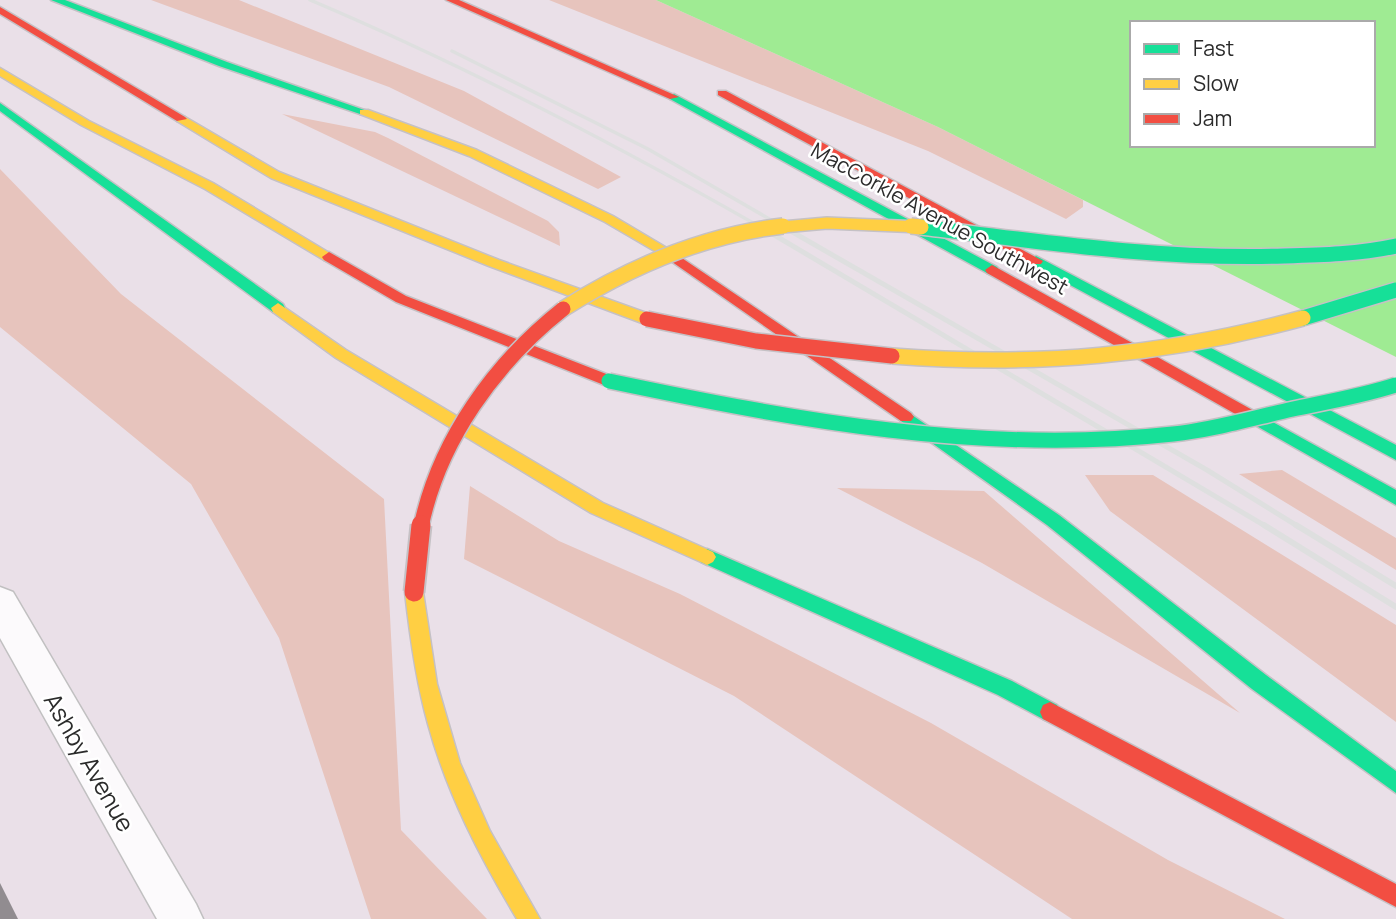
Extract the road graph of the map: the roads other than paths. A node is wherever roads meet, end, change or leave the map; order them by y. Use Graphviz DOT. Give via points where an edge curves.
graph roads {
  1 [pos="56,0"];
  2 [pos="451,0"];
  3 [pos="0,10"];
  4 [pos="0,71"];
  5 [pos="708,87"];
  6 [pos="0,106"];
  7 [pos="1396,246"];
  8 [pos="1396,290"];
  9 [pos="1396,385"];
  10 [pos="1396,453"];
  11 [pos="1396,498"];
  12 [pos="0,604"];
  13 [pos="1396,783"];
  14 [pos="1396,896"];
  15 [pos="181,919"];
  16 [pos="529,919"];
  1 -- 13 [label="main road" via="473,153 609,219 691,266 1053,520"];
  2 -- 11 [label="main road, MacCorkle Avenue Southwest" via="686,102"];
  3 -- 8 [label="main road, bridge" via="275,176 648,319 756,341 980,362 1103,356 1211,340"];
  4 -- 9 [label="main road, bridge" via="401,299 610,381 715,405 936,435 1063,440 1158,436 1238,423"];
  5 -- 10 [label="main road, MacCorkle Avenue Southwest"];
  6 -- 14 [label="main road" via="341,354 597,508 1005,688"];
  7 -- 16 [label="main road, bridge" via="1372,252 1244,259 1136,253 892,223 748,230 687,245 623,272 540,325 478,395 444,460 424,514 414,592 426,692 449,771 495,867"];
  12 -- 15 [label="street, Ashby Avenue"];
}
